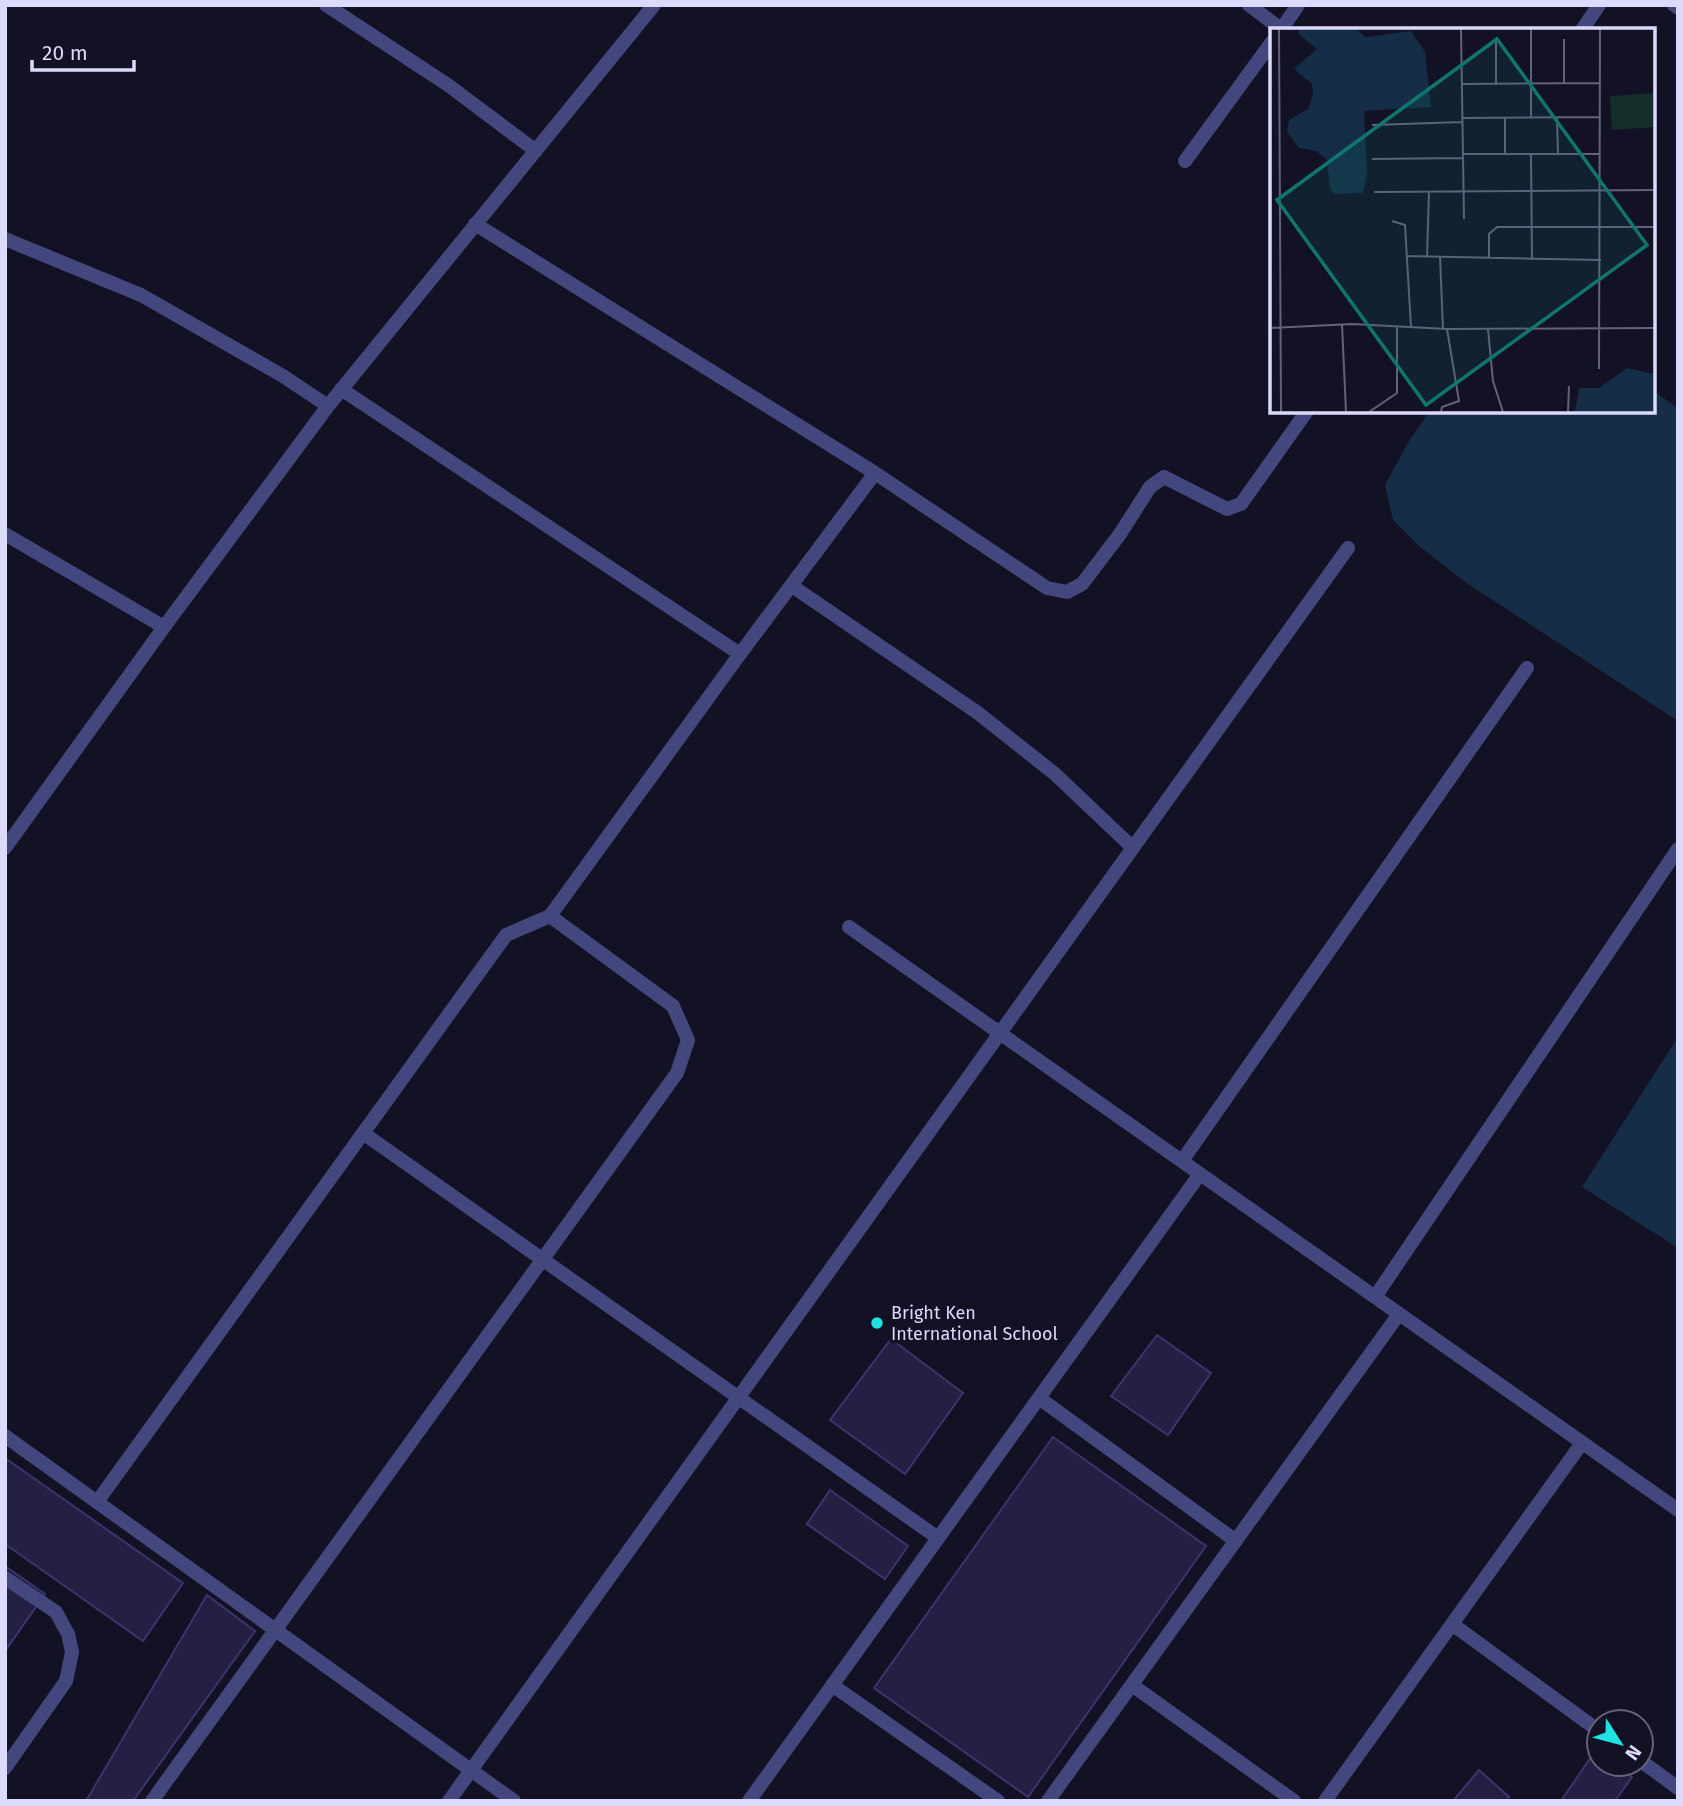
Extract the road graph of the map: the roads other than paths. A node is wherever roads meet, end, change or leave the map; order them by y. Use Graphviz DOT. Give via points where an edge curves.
graph roads {
  1 [pos="326,5"];
  2 [pos="654,5"];
  3 [pos="1249,5"];
  4 [pos="1298,5"];
  5 [pos="1599,5"];
  6 [pos="1280,28"];
  7 [pos="1282,28"];
  8 [pos="1583,28"];
  9 [pos="1270,45"];
  10 [pos="536,151"];
  11 [pos="1185,161"];
  12 [pos="475,224"];
  13 [pos="5,239"];
  14 [pos="341,389"];
  15 [pos="328,406"];
  16 [pos="1306,413"];
  17 [pos="875,473"];
  18 [pos="5,534"];
  19 [pos="1348,548"];
  20 [pos="792,586"];
  21 [pos="164,627"];
  22 [pos="740,654"];
  23 [pos="1527,668"];
  24 [pos="5,848"];
  25 [pos="1133,848"];
  26 [pos="1678,849"];
  27 [pos="550,916"];
  28 [pos="849,927"];
  29 [pos="1000,1033"];
  30 [pos="363,1133"];
  31 [pos="1182,1161"];
  32 [pos="1200,1174"];
  33 [pos="543,1259"];
  34 [pos="1375,1297"];
  35 [pos="1399,1314"];
  36 [pos="738,1397"];
  37 [pos="1039,1398"];
  38 [pos="5,1436"];
  39 [pos="1582,1443"];
  40 [pos="97,1502"];
  41 [pos="1678,1510"];
  42 [pos="938,1538"];
  43 [pos="1236,1541"];
  44 [pos="5,1578"];
  45 [pos="1452,1624"];
  46 [pos="275,1630"];
  47 [pos="832,1685"];
  48 [pos="1132,1685"];
  49 [pos="1585,1721"];
  50 [pos="5,1768"];
  51 [pos="471,1770"];
  52 [pos="1655,1772"];
  53 [pos="1678,1788"];
  54 [pos="152,1801"];
  55 [pos="449,1801"];
  56 [pos="514,1801"];
  57 [pos="749,1801"];
  58 [pos="998,1801"];
  59 [pos="1048,1801"];
  60 [pos="1294,1801"];
  61 [pos="1325,1801"];
  1 -- 10 [label="street" via="448,85"];
  2 -- 10 [label="street"];
  3 -- 6 [label="street"];
  4 -- 7 [label="street"];
  5 -- 8 [label="street"];
  9 -- 11 [label="street"];
  10 -- 12 [label="street"];
  12 -- 14 [label="street"];
  12 -- 17 [label="street"];
  13 -- 15 [label="street" via="141,295"];
  14 -- 15 [label="street"];
  14 -- 22 [label="street"];
  15 -- 21 [label="street"];
  16 -- 17 [label="street" via="1241,504 1227,509 1164,477 1150,487 1082,584 1067,593 1047,587"];
  17 -- 20 [label="street"];
  18 -- 21 [label="street"];
  19 -- 25 [label="street"];
  20 -- 22 [label="street"];
  20 -- 25 [label="street" via="978,713 1055,774"];
  21 -- 24 [label="street"];
  22 -- 27 [label="street"];
  23 -- 31 [label="street"];
  25 -- 29 [label="street"];
  26 -- 34 [label="street"];
  27 -- 30 [label="street" via="506,935"];
  27 -- 33 [label="street" via="673,1006 688,1040 677,1073"];
  28 -- 29 [label="street"];
  29 -- 31 [label="street"];
  29 -- 36 [label="street"];
  30 -- 33 [label="street"];
  30 -- 40 [label="street"];
  31 -- 32 [label="street"];
  32 -- 34 [label="street"];
  32 -- 37 [label="street"];
  33 -- 36 [label="street"];
  33 -- 46 [label="street"];
  34 -- 35 [label="street"];
  35 -- 39 [label="street"];
  35 -- 43 [label="street"];
  36 -- 42 [label="street"];
  36 -- 51 [label="street"];
  37 -- 42 [label="street"];
  37 -- 43 [label="street"];
  38 -- 40 [label="street"];
  39 -- 41 [label="street"];
  39 -- 45 [label="street"];
  40 -- 46 [label="street"];
  42 -- 47 [label="street"];
  43 -- 48 [label="street"];
  44 -- 50 [label="street" via="56,1612 72,1652 66,1681"];
  45 -- 49 [label="street"];
  45 -- 61 [label="street"];
  46 -- 51 [label="street"];
  46 -- 54 [label="street"];
  47 -- 57 [label="street"];
  47 -- 58 [label="street"];
  48 -- 59 [label="street"];
  48 -- 60 [label="street"];
  51 -- 55 [label="street"];
  51 -- 56 [label="street"];
  52 -- 53 [label="street"];
}
